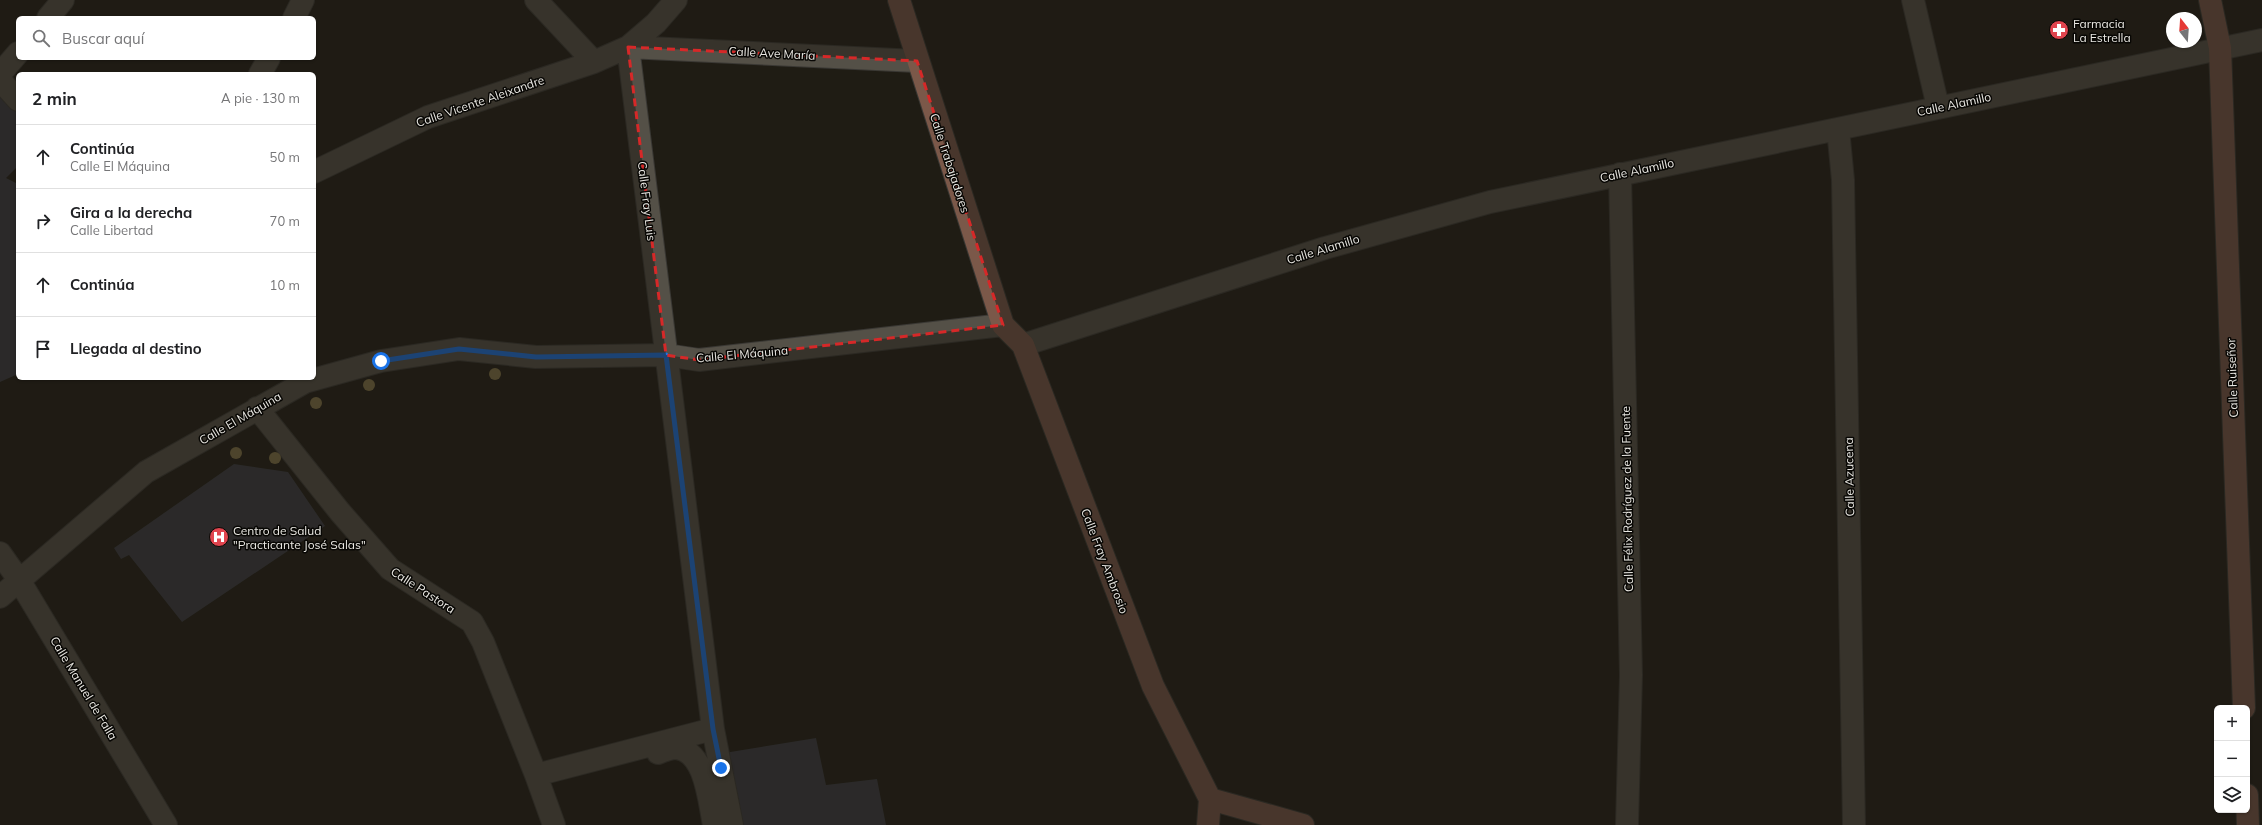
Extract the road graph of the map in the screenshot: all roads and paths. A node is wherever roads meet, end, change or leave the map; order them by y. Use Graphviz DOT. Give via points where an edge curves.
graph roads {
  1 [pos="63,0"];
  2 [pos="304,0"];
  3 [pos="536,0"];
  4 [pos="676,0"];
  5 [pos="899,0"];
  6 [pos="1913,0"];
  7 [pos="2210,0"];
  8 [pos="50,16"];
  9 [pos="295,16"];
  10 [pos="2262,40"];
  11 [pos="628,47"];
  12 [pos="2220,48"];
  13 [pos="16,55"];
  14 [pos="268,60"];
  15 [pos="917,61"];
  16 [pos="594,62"];
  17 [pos="261,72"];
  18 [pos="0,74"];
  19 [pos="0,80"];
  20 [pos="16,98"];
  21 [pos="1938,107"];
  22 [pos="1838,129"];
  23 [pos="316,171"];
  24 [pos="1620,174"];
  25 [pos="1003,324"];
  26 [pos="1023,345"];
  27 [pos="666,355"];
  28 [pos="316,379"];
  29 [pos="312,380"];
  30 [pos="257,408"];
  31 [pos="0,553"];
  32 [pos="19,580"];
  33 [pos="0,597"];
  34 [pos="2244,705"];
  35 [pos="713,729"];
  36 [pos="536,775"];
  37 [pos="1210,799"];
  38 [pos="2262,808"];
  39 [pos="2250,809"];
  40 [pos="2248,813"];
  41 [pos="166,825"];
  42 [pos="554,825"];
  43 [pos="563,825"];
  44 [pos="714,825"];
  45 [pos="732,825"];
  46 [pos="1208,825"];
  47 [pos="1303,825"];
  48 [pos="1627,825"];
  49 [pos="1854,825"];
  50 [pos="2248,825"];
  1 -- 8 [label="street"];
  2 -- 9 [label="street"];
  3 -- 16 [label="street"];
  4 -- 11 [label="street" via="656,23"];
  5 -- 15 [label="street, Calle Trabajadores"];
  6 -- 21 [label="street"];
  7 -- 12 [label="street, Calle Ruiseñor"];
  10 -- 12 [label="street, Calle Alamillo"];
  11 -- 15 [label="street, Calle Ave María"];
  11 -- 16 [label="street, Calle Vicente Aleixandre"];
  11 -- 27 [label="street, Calle Fray Luis"];
  12 -- 21 [label="street, Calle Alamillo"];
  12 -- 34 [label="street, Calle Ruiseñor"];
  13 -- 18 [label="street"];
  14 -- 17 [label="street"];
  15 -- 25 [label="street, Calle Trabajadores"];
  16 -- 23 [label="street, Calle Vicente Aleixandre" via="428,117"];
  19 -- 20 [label="street"];
  21 -- 22 [label="street, Calle Alamillo"];
  22 -- 24 [label="street, Calle Alamillo"];
  22 -- 49 [label="street, Calle Azucena" via="1844,211"];
  24 -- 26 [label="street, Calle Alamillo" via="1490,202 1325,248"];
  24 -- 48 [label="street, Calle Félix Rodríguez de la Fuente" via="1631,675"];
  25 -- 26 [label="street, Calle Fray Ambrosio"];
  25 -- 27 [label="street, Calle El Máquina" via="699,360"];
  26 -- 37 [label="street, Calle Fray Ambrosio" via="1153,686"];
  27 -- 28 [label="street, Calle El Máquina" via="536,357 459,349 381,361"];
  27 -- 35 [label="street, Calle Fray Luis"];
  29 -- 30 [label="street, Calle El Máquina"];
  30 -- 32 [label="street, Calle El Máquina" via="146,472"];
  30 -- 36 [label="street, Calle Pastora" via="340,512 390,569 472,622 483,642"];
  31 -- 32 [label="street, Calle Manuel de Falla"];
  32 -- 33 [label="street, Calle El Máquina"];
  32 -- 41 [label="street, Calle Manuel de Falla"];
  35 -- 36 [label="street"];
  35 -- 45 [label="street, Calle Fray Luis"];
  36 -- 42 [label="street, Calle Pastora"];
  37 -- 46 [label="street"];
  37 -- 47 [label="street"];
  38 -- 39 [label="street"];
  40 -- 50 [label="street"];
  43 -- 44 [label="street" via="552,795 556,783 568,774 676,748 692,755 702,769"];
}
